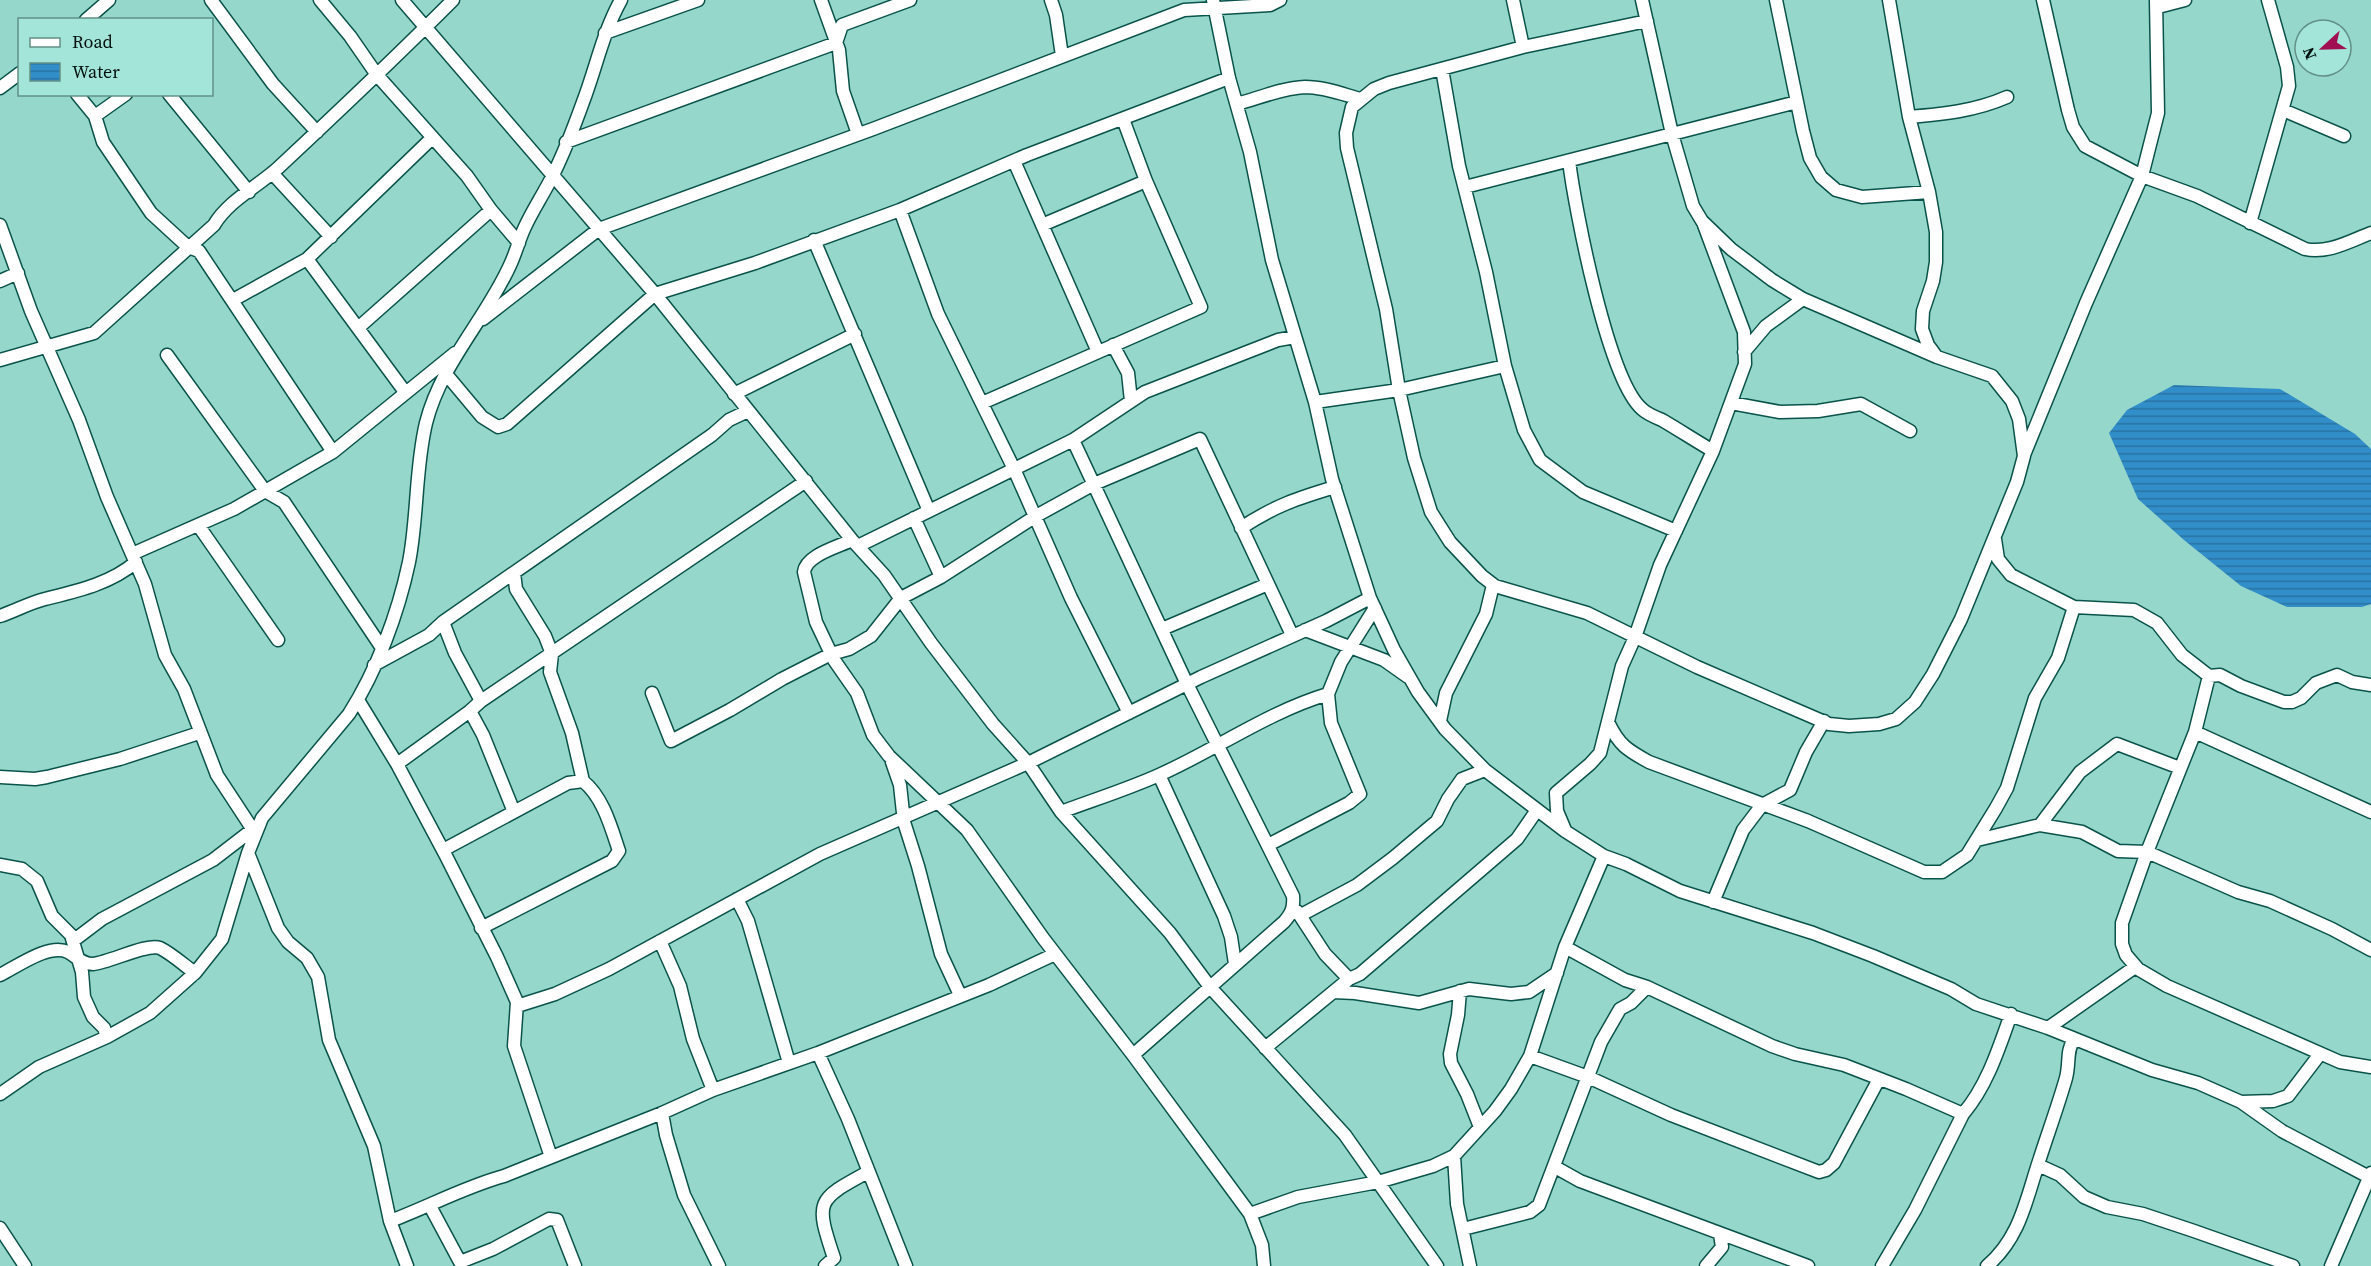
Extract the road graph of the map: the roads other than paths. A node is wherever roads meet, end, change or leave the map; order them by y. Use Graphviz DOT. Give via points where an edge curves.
graph roads {
  1 [pos="109,0"];
  2 [pos="211,0"];
  3 [pos="320,0"];
  4 [pos="403,0"];
  5 [pos="412,0"];
  6 [pos="453,0"];
  7 [pos="621,0"];
  8 [pos="698,0"];
  9 [pos="821,0"];
  10 [pos="910,0"];
  11 [pos="1051,0"];
  12 [pos="1280,0"];
  13 [pos="1513,0"];
  14 [pos="1642,0"];
  15 [pos="1776,0"];
  16 [pos="1889,0"];
  17 [pos="2043,0"];
  18 [pos="2185,0"];
  19 [pos="2268,0"];
  20 [pos="2157,3"];
  21 [pos="1214,4"];
  22 [pos="1234,4"];
  23 [pos="88,18"];
  24 [pos="1647,21"];
  25 [pos="425,28"];
  26 [pos="605,33"];
  27 [pos="836,43"];
  28 [pos="1523,48"];
  29 [pos="1062,56"];
  30 [pos="1442,69"];
  31 [pos="18,74"];
  32 [pos="377,75"];
  33 [pos="1229,78"];
  34 [pos="0,88"];
  35 [pos="79,96"];
  36 [pos="123,96"];
  37 [pos="171,96"];
  38 [pos="2007,97"];
  39 [pos="1360,99"];
  40 [pos="1797,102"];
  41 [pos="1237,104"];
  42 [pos="2283,110"];
  43 [pos="95,116"];
  44 [pos="1909,117"];
  45 [pos="1123,119"];
  46 [pos="317,132"];
  47 [pos="858,134"];
  48 [pos="1672,134"];
  49 [pos="2344,136"];
  50 [pos="431,139"];
  51 [pos="566,142"];
  52 [pos="1014,161"];
  53 [pos="1569,161"];
  54 [pos="272,173"];
  55 [pos="553,175"];
  56 [pos="2142,176"];
  57 [pos="1146,181"];
  58 [pos="1465,187"];
  59 [pos="249,192"];
  60 [pos="1929,192"];
  61 [pos="491,210"];
  62 [pos="900,210"];
  63 [pos="1702,221"];
  64 [pos="2250,223"];
  65 [pos="0,225"];
  66 [pos="1042,225"];
  67 [pos="599,229"];
  68 [pos="2371,232"];
  69 [pos="331,237"];
  70 [pos="814,240"];
  71 [pos="519,243"];
  72 [pos="188,248"];
  73 [pos="308,259"];
  74 [pos="18,273"];
  75 [pos="0,281"];
  76 [pos="655,294"];
  77 [pos="1803,299"];
  78 [pos="233,300"];
  79 [pos="481,320"];
  80 [pos="358,328"];
  81 [pos="855,334"];
  82 [pos="1295,337"];
  83 [pos="1113,345"];
  84 [pos="46,348"];
  85 [pos="460,348"];
  86 [pos="1098,352"];
  87 [pos="1744,352"];
  88 [pos="167,355"];
  89 [pos="1937,357"];
  90 [pos="0,360"];
  91 [pos="1505,366"];
  92 [pos="446,374"];
  93 [pos="1399,390"];
  94 [pos="405,392"];
  95 [pos="734,394"];
  96 [pos="1131,401"];
  97 [pos="1315,402"];
  98 [pos="982,403"];
  99 [pos="1731,404"];
  100 [pos="748,411"];
  101 [pos="1910,431"];
  102 [pos="1073,440"];
  103 [pos="1713,451"];
  104 [pos="333,452"];
  105 [pos="2024,456"];
  106 [pos="1014,469"];
  107 [pos="806,482"];
  108 [pos="1094,484"];
  109 [pos="1335,487"];
  110 [pos="265,491"];
  111 [pos="929,511"];
  112 [pos="1036,516"];
  113 [pos="914,518"];
  114 [pos="198,525"];
  115 [pos="1241,528"];
  116 [pos="1676,531"];
  117 [pos="1995,535"];
  118 [pos="855,543"];
  119 [pos="134,558"];
  120 [pos="514,573"];
  121 [pos="940,577"];
  122 [pos="1268,584"];
  123 [pos="1493,585"];
  124 [pos="901,598"];
  125 [pos="1372,603"];
  126 [pos="2074,607"];
  127 [pos="0,616"];
  128 [pos="443,622"];
  129 [pos="1162,629"];
  130 [pos="1305,630"];
  131 [pos="1292,635"];
  132 [pos="1635,637"];
  133 [pos="278,640"];
  134 [pos="382,648"];
  135 [pos="1349,648"];
  136 [pos="552,654"];
  137 [pos="831,654"];
  138 [pos="375,665"];
  139 [pos="2209,676"];
  140 [pos="1412,680"];
  141 [pos="1188,684"];
  142 [pos="2371,685"];
  143 [pos="652,693"];
  144 [pos="1328,694"];
  145 [pos="358,699"];
  146 [pos="481,701"];
  147 [pos="470,711"];
  148 [pos="1129,713"];
  149 [pos="1440,721"];
  150 [pos="1824,721"];
  151 [pos="1608,722"];
  152 [pos="2195,732"];
  153 [pos="199,733"];
  154 [pos="1217,745"];
  155 [pos="889,756"];
  156 [pos="1028,763"];
  157 [pos="397,764"];
  158 [pos="2180,768"];
  159 [pos="1485,770"];
  160 [pos="1159,775"];
  161 [pos="0,777"];
  162 [pos="584,781"];
  163 [pos="940,803"];
  164 [pos="1762,805"];
  165 [pos="1537,810"];
  166 [pos="514,812"];
  167 [pos="1061,812"];
  168 [pos="2371,812"];
  169 [pos="903,818"];
  170 [pos="2040,825"];
  171 [pos="1565,831"];
  172 [pos="253,832"];
  173 [pos="1977,840"];
  174 [pos="1268,845"];
  175 [pos="443,850"];
  176 [pos="2146,852"];
  177 [pos="248,853"];
  178 [pos="1604,856"];
  179 [pos="0,865"];
  180 [pos="737,899"];
  181 [pos="1713,902"];
  182 [pos="1297,911"];
  183 [pos="481,928"];
  184 [pos="73,941"];
  185 [pos="660,941"];
  186 [pos="1564,947"];
  187 [pos="2371,950"];
  188 [pos="1055,954"];
  189 [pos="78,959"];
  190 [pos="1235,964"];
  191 [pos="2135,967"];
  192 [pos="195,972"];
  193 [pos="1557,973"];
  194 [pos="0,975"];
  195 [pos="1349,979"];
  196 [pos="1210,987"];
  197 [pos="1647,987"];
  198 [pos="1460,991"];
  199 [pos="1333,993"];
  200 [pos="960,995"];
  201 [pos="517,1006"];
  202 [pos="2011,1014"];
  203 [pos="2048,1028"];
  204 [pos="107,1037"];
  205 [pos="2074,1039"];
  206 [pos="1265,1048"];
  207 [pos="818,1053"];
  208 [pos="2320,1054"];
  209 [pos="1133,1055"];
  210 [pos="1530,1056"];
  211 [pos="789,1063"];
  212 [pos="2371,1067"];
  213 [pos="1588,1077"];
  214 [pos="1879,1079"];
  215 [pos="713,1090"];
  216 [pos="0,1094"];
  217 [pos="2241,1102"];
  218 [pos="662,1113"];
  219 [pos="1963,1114"];
  220 [pos="1480,1127"];
  221 [pos="1454,1156"];
  222 [pos="551,1157"];
  223 [pos="2038,1165"];
  224 [pos="1555,1167"];
  225 [pos="868,1172"];
  226 [pos="2370,1176"];
  227 [pos="1378,1182"];
  228 [pos="430,1206"];
  229 [pos="1250,1214"];
  230 [pos="390,1221"];
  231 [pos="0,1228"];
  232 [pos="1463,1229"];
  233 [pos="1720,1234"];
  234 [pos="402,1263"];
  235 [pos="461,1264"];
  236 [pos="25,1266"];
  237 [pos="575,1266"];
  238 [pos="719,1266"];
  239 [pos="825,1266"];
  240 [pos="906,1266"];
  241 [pos="1264,1266"];
  242 [pos="1437,1266"];
  243 [pos="1470,1266"];
  244 [pos="1706,1266"];
  245 [pos="1808,1266"];
  246 [pos="1882,1266"];
  247 [pos="1988,1266"];
  248 [pos="2293,1266"];
  249 [pos="2331,1266"];
  1 -- 23 [label="street"];
  2 -- 46 [label="street" via="273,84"];
  3 -- 32 [label="street"];
  4 -- 5 [label="street"];
  4 -- 25 [label="street"];
  6 -- 25 [label="street"];
  7 -- 26 [label="street"];
  8 -- 26 [label="street"];
  9 -- 27 [label="street"];
  10 -- 27 [label="street" via="842,25"];
  11 -- 29 [label="street"];
  12 -- 22 [label="street" via="1270,5"];
  13 -- 28 [label="street"];
  14 -- 24 [label="street"];
  15 -- 40 [label="street"];
  16 -- 44 [label="street"];
  17 -- 56 [label="street" via="2067,110 2076,132 2085,146"];
  18 -- 20 [label="street"];
  19 -- 42 [label="street" via="2287,67 2289,86"];
  20 -- 56 [label="street" via="2158,113"];
  21 -- 22 [label="street"];
  21 -- 29 [label="street" via="1184,10"];
  21 -- 33 [label="street"];
  24 -- 28 [label="street"];
  24 -- 48 [label="street"];
  25 -- 32 [label="street"];
  25 -- 55 [label="street"];
  26 -- 51 [label="street"];
  27 -- 47 [label="street" via="843,91"];
  27 -- 51 [label="street"];
  28 -- 30 [label="street"];
  29 -- 47 [label="street"];
  30 -- 39 [label="street" via="1389,82"];
  30 -- 58 [label="street"];
  31 -- 34 [label="street"];
  32 -- 46 [label="street"];
  32 -- 50 [label="street"];
  33 -- 41 [label="street"];
  33 -- 45 [label="street"];
  35 -- 43 [label="street"];
  36 -- 43 [label="street"];
  37 -- 59 [label="street"];
  38 -- 44 [label="street" via="1970,111"];
  39 -- 41 [label="street" via="1304,87"];
  39 -- 93 [label="street" via="1347,121 1347,148 1386,309"];
  40 -- 48 [label="street"];
  40 -- 60 [label="street" via="1810,158 1821,177 1836,190 1873,197"];
  41 -- 82 [label="street" via="1272,260"];
  42 -- 49 [label="street"];
  42 -- 64 [label="street"];
  43 -- 72 [label="street" via="104,142 151,213"];
  44 -- 60 [label="street"];
  45 -- 52 [label="street"];
  45 -- 57 [label="street"];
  46 -- 54 [label="street"];
  47 -- 67 [label="street"];
  48 -- 53 [label="street"];
  48 -- 63 [label="street" via="1693,207"];
  50 -- 61 [label="street"];
  50 -- 69 [label="street"];
  51 -- 55 [label="street"];
  52 -- 62 [label="street"];
  52 -- 66 [label="street"];
  53 -- 58 [label="street"];
  53 -- 103 [label="street" via="1574,200 1599,304 1627,390 1641,409"];
  54 -- 59 [label="street"];
  54 -- 69 [label="street"];
  55 -- 67 [label="street"];
  55 -- 71 [label="street"];
  56 -- 64 [label="street" via="2197,196"];
  56 -- 105 [label="street"];
  57 -- 66 [label="street"];
  57 -- 83 [label="street" via="1201,307"];
  58 -- 91 [label="street"];
  59 -- 72 [label="street"];
  60 -- 89 [label="street" via="1936,262 1922,329"];
  61 -- 71 [label="street"];
  61 -- 80 [label="street"];
  62 -- 70 [label="street"];
  62 -- 98 [label="street" via="938,314"];
  63 -- 77 [label="street" via="1731,249"];
  63 -- 87 [label="street" via="1744,332"];
  64 -- 68 [label="street" via="2316,251"];
  65 -- 74 [label="street"];
  66 -- 86 [label="street"];
  67 -- 76 [label="street"];
  67 -- 79 [label="street"];
  69 -- 73 [label="street"];
  70 -- 76 [label="street"];
  70 -- 81 [label="street"];
  71 -- 79 [label="street"];
  72 -- 78 [label="street" via="199,251"];
  72 -- 84 [label="street" via="94,333"];
  73 -- 78 [label="street"];
  73 -- 80 [label="street"];
  74 -- 75 [label="street"];
  74 -- 84 [label="street"];
  76 -- 92 [label="street" via="507,424 498,427 482,417"];
  76 -- 95 [label="street"];
  77 -- 87 [label="street" via="1766,326"];
  77 -- 89 [label="street"];
  78 -- 104 [label="street"];
  79 -- 85 [label="street"];
  80 -- 94 [label="street"];
  81 -- 95 [label="street"];
  81 -- 111 [label="street"];
  82 -- 96 [label="street" via="1211,366"];
  82 -- 97 [label="street"];
  83 -- 86 [label="street"];
  83 -- 96 [label="street" via="1128,373"];
  84 -- 90 [label="street"];
  84 -- 119 [label="street" via="80,420"];
  85 -- 92 [label="street"];
  85 -- 94 [label="street"];
  86 -- 98 [label="street"];
  87 -- 99 [label="street" via="1745,364"];
  88 -- 110 [label="street"];
  89 -- 105 [label="street" via="1992,376 2001,386 2019,418"];
  91 -- 93 [label="street"];
  91 -- 116 [label="street" via="1524,430 1540,460 1583,492"];
  92 -- 134 [label="street" via="426,422 409,561"];
  93 -- 97 [label="street"];
  93 -- 123 [label="street" via="1431,513 1450,542"];
  94 -- 104 [label="street"];
  95 -- 100 [label="street"];
  96 -- 102 [label="street"];
  97 -- 109 [label="street"];
  98 -- 106 [label="street"];
  99 -- 101 [label="street" via="1780,412 1862,404"];
  99 -- 103 [label="street"];
  100 -- 107 [label="street"];
  100 -- 120 [label="street" via="729,420"];
  102 -- 106 [label="street"];
  102 -- 108 [label="street"];
  103 -- 116 [label="street"];
  104 -- 110 [label="street"];
  105 -- 117 [label="street"];
  106 -- 111 [label="street"];
  106 -- 112 [label="street"];
  107 -- 118 [label="street"];
  107 -- 136 [label="street"];
  108 -- 112 [label="street"];
  108 -- 115 [label="street" via="1200,439"];
  108 -- 129 [label="street"];
  109 -- 115 [label="street" via="1288,501"];
  109 -- 125 [label="street"];
  110 -- 114 [label="street"];
  110 -- 134 [label="street" via="284,502"];
  111 -- 113 [label="street"];
  112 -- 121 [label="street"];
  112 -- 148 [label="street" via="1071,598"];
  113 -- 118 [label="street"];
  113 -- 121 [label="street"];
  114 -- 119 [label="street"];
  114 -- 133 [label="street"];
  115 -- 122 [label="street"];
  116 -- 132 [label="street"];
  117 -- 126 [label="street" via="1995,549 2011,575"];
  117 -- 150 [label="street" via="1961,619 1909,710 1879,724 1849,726"];
  118 -- 124 [label="street"];
  118 -- 137 [label="street" via="810,560 804,567 816,622"];
  119 -- 127 [label="street" via="114,578"];
  119 -- 153 [label="street" via="165,655 184,689"];
  120 -- 128 [label="street"];
  120 -- 136 [label="street" via="516,589"];
  121 -- 124 [label="street"];
  122 -- 129 [label="street"];
  122 -- 131 [label="street"];
  123 -- 132 [label="street" via="1587,613"];
  123 -- 149 [label="street" via="1486,614 1446,693"];
  124 -- 137 [label="street" via="871,636"];
  124 -- 156 [label="street" via="993,724"];
  125 -- 130 [label="street"];
  125 -- 135 [label="street"];
  125 -- 140 [label="street"];
  126 -- 139 [label="street" via="2124,608 2144,614 2157,623 2182,655"];
  126 -- 173 [label="street" via="2058,657 2035,698 2007,788"];
  128 -- 138 [label="street" via="429,635"];
  128 -- 146 [label="street"];
  129 -- 141 [label="street"];
  130 -- 131 [label="street"];
  130 -- 135 [label="street"];
  131 -- 141 [label="street"];
  132 -- 150 [label="street"];
  132 -- 151 [label="street" via="1622,666"];
  134 -- 138 [label="street"];
  135 -- 140 [label="street" via="1384,660"];
  135 -- 144 [label="street"];
  136 -- 146 [label="street"];
  136 -- 162 [label="street" via="550,672"];
  137 -- 143 [label="street" via="671,741"];
  137 -- 155 [label="street" via="856,693 873,735"];
  138 -- 145 [label="street"];
  139 -- 142 [label="street" via="2220,675 2292,702 2316,683 2337,675"];
  139 -- 152 [label="street"];
  140 -- 149 [label="street"];
  141 -- 148 [label="street"];
  141 -- 154 [label="street"];
  144 -- 154 [label="street" via="1254,724"];
  144 -- 174 [label="street" via="1331,723 1360,794"];
  145 -- 157 [label="street"];
  145 -- 172 [label="street"];
  146 -- 147 [label="street"];
  147 -- 157 [label="street"];
  147 -- 166 [label="street"];
  148 -- 156 [label="street"];
  149 -- 159 [label="street"];
  150 -- 164 [label="street" via="1790,790"];
  151 -- 164 [label="street" via="1626,750"];
  151 -- 171 [label="street" via="1600,753 1556,793 1557,811"];
  152 -- 158 [label="street"];
  152 -- 168 [label="street"];
  153 -- 161 [label="street" via="120,759 47,777"];
  153 -- 172 [label="street" via="222,783"];
  154 -- 160 [label="street"];
  154 -- 174 [label="street"];
  155 -- 163 [label="street"];
  155 -- 169 [label="street" via="899,779"];
  156 -- 163 [label="street"];
  156 -- 167 [label="street"];
  157 -- 175 [label="street"];
  158 -- 170 [label="street" via="2117,744 2080,772"];
  158 -- 176 [label="street"];
  159 -- 165 [label="street"];
  159 -- 182 [label="street" via="1462,779 1437,821 1384,865 1357,885"];
  160 -- 167 [label="street"];
  160 -- 190 [label="street" via="1224,916"];
  162 -- 166 [label="street" via="568,783"];
  162 -- 183 [label="street" via="609,821 619,851 612,861"];
  163 -- 169 [label="street"];
  163 -- 188 [label="street" via="967,830"];
  164 -- 173 [label="street" via="1924,872 1942,872 1954,865"];
  164 -- 181 [label="street" via="1743,830"];
  165 -- 171 [label="street"];
  165 -- 195 [label="street" via="1517,839"];
  166 -- 175 [label="street"];
  167 -- 196 [label="street" via="1170,933"];
  169 -- 180 [label="street" via="820,854"];
  169 -- 200 [label="street" via="940,954"];
  170 -- 173 [label="street"];
  170 -- 176 [label="street" via="2082,831 2118,851"];
  171 -- 178 [label="street"];
  172 -- 177 [label="street"];
  172 -- 184 [label="street" via="213,860 102,919"];
  174 -- 182 [label="street"];
  175 -- 183 [label="street"];
  176 -- 187 [label="street" via="2238,892 2270,901"];
  176 -- 191 [label="street" via="2122,923 2122,944"];
  177 -- 192 [label="street" via="222,939"];
  177 -- 230 [label="street" via="278,928 307,958 318,977 330,1040 375,1146"];
  178 -- 181 [label="street"];
  178 -- 186 [label="street"];
  179 -- 184 [label="street" via="22,869 36,879 50,912"];
  180 -- 185 [label="street"];
  180 -- 211 [label="street" via="748,921"];
  181 -- 202 [label="street" via="1813,933 1941,985 1976,1004"];
  182 -- 190 [label="street"];
  182 -- 195 [label="street" via="1325,954"];
  183 -- 201 [label="street"];
  184 -- 189 [label="street"];
  185 -- 201 [label="street" via="555,994"];
  185 -- 215 [label="street" via="680,986 693,1039"];
  186 -- 193 [label="street"];
  186 -- 197 [label="street" via="1625,980"];
  188 -- 200 [label="street"];
  188 -- 209 [label="street"];
  189 -- 192 [label="street" via="87,964 111,961 150,946"];
  189 -- 194 [label="street" via="63,950 52,949"];
  189 -- 204 [label="street" via="84,997"];
  190 -- 196 [label="street"];
  191 -- 203 [label="street"];
  191 -- 208 [label="street" via="2167,986"];
  192 -- 204 [label="street" via="150,1013"];
  193 -- 198 [label="street" via="1520,994"];
  193 -- 210 [label="street"];
  195 -- 199 [label="street"];
  196 -- 206 [label="street"];
  196 -- 209 [label="street"];
  197 -- 213 [label="street" via="1620,1009 1601,1042"];
  197 -- 214 [label="street" via="1772,1046 1844,1065"];
  198 -- 199 [label="street" via="1419,1004"];
  198 -- 220 [label="street" via="1451,1063"];
  199 -- 206 [label="street"];
  200 -- 207 [label="street"];
  201 -- 222 [label="street" via="514,1046"];
  202 -- 203 [label="street"];
  202 -- 219 [label="street" via="1995,1059"];
  203 -- 205 [label="street"];
  204 -- 216 [label="street" via="39,1067"];
  205 -- 217 [label="street"];
  205 -- 223 [label="street" via="2068,1047 2067,1074"];
  206 -- 227 [label="street" via="1345,1135"];
  207 -- 211 [label="street"];
  207 -- 225 [label="street"];
  208 -- 212 [label="street"];
  208 -- 217 [label="street" via="2288,1096 2273,1101"];
  209 -- 229 [label="street"];
  210 -- 213 [label="street"];
  210 -- 220 [label="street" via="1511,1089"];
  211 -- 215 [label="street"];
  213 -- 214 [label="street" via="1671,1115 1818,1172 1834,1163"];
  213 -- 224 [label="street"];
  214 -- 219 [label="street"];
  215 -- 218 [label="street"];
  217 -- 226 [label="street" via="2282,1131"];
  218 -- 222 [label="street"];
  218 -- 238 [label="street" via="684,1195"];
  219 -- 246 [label="street"];
  220 -- 221 [label="street"];
  221 -- 227 [label="street"];
  221 -- 232 [label="street"];
  222 -- 228 [label="street"];
  223 -- 247 [label="street" via="2014,1236"];
  223 -- 248 [label="street" via="2061,1175 2084,1197 2107,1207 2194,1231"];
  224 -- 232 [label="street" via="1536,1208"];
  224 -- 233 [label="street" via="1574,1178"];
  225 -- 239 [label="street" via="823,1202 823,1225 834,1258"];
  225 -- 240 [label="street"];
  226 -- 249 [label="street"];
  227 -- 229 [label="street" via="1298,1197"];
  227 -- 242 [label="street"];
  228 -- 230 [label="street"];
  228 -- 235 [label="street"];
  229 -- 241 [label="street" via="1262,1245"];
  230 -- 234 [label="street"];
  231 -- 236 [label="street"];
  232 -- 243 [label="street"];
  233 -- 244 [label="street" via="1722,1247"];
  233 -- 245 [label="street"];
  235 -- 237 [label="street" via="549,1220 557,1220"];
}
